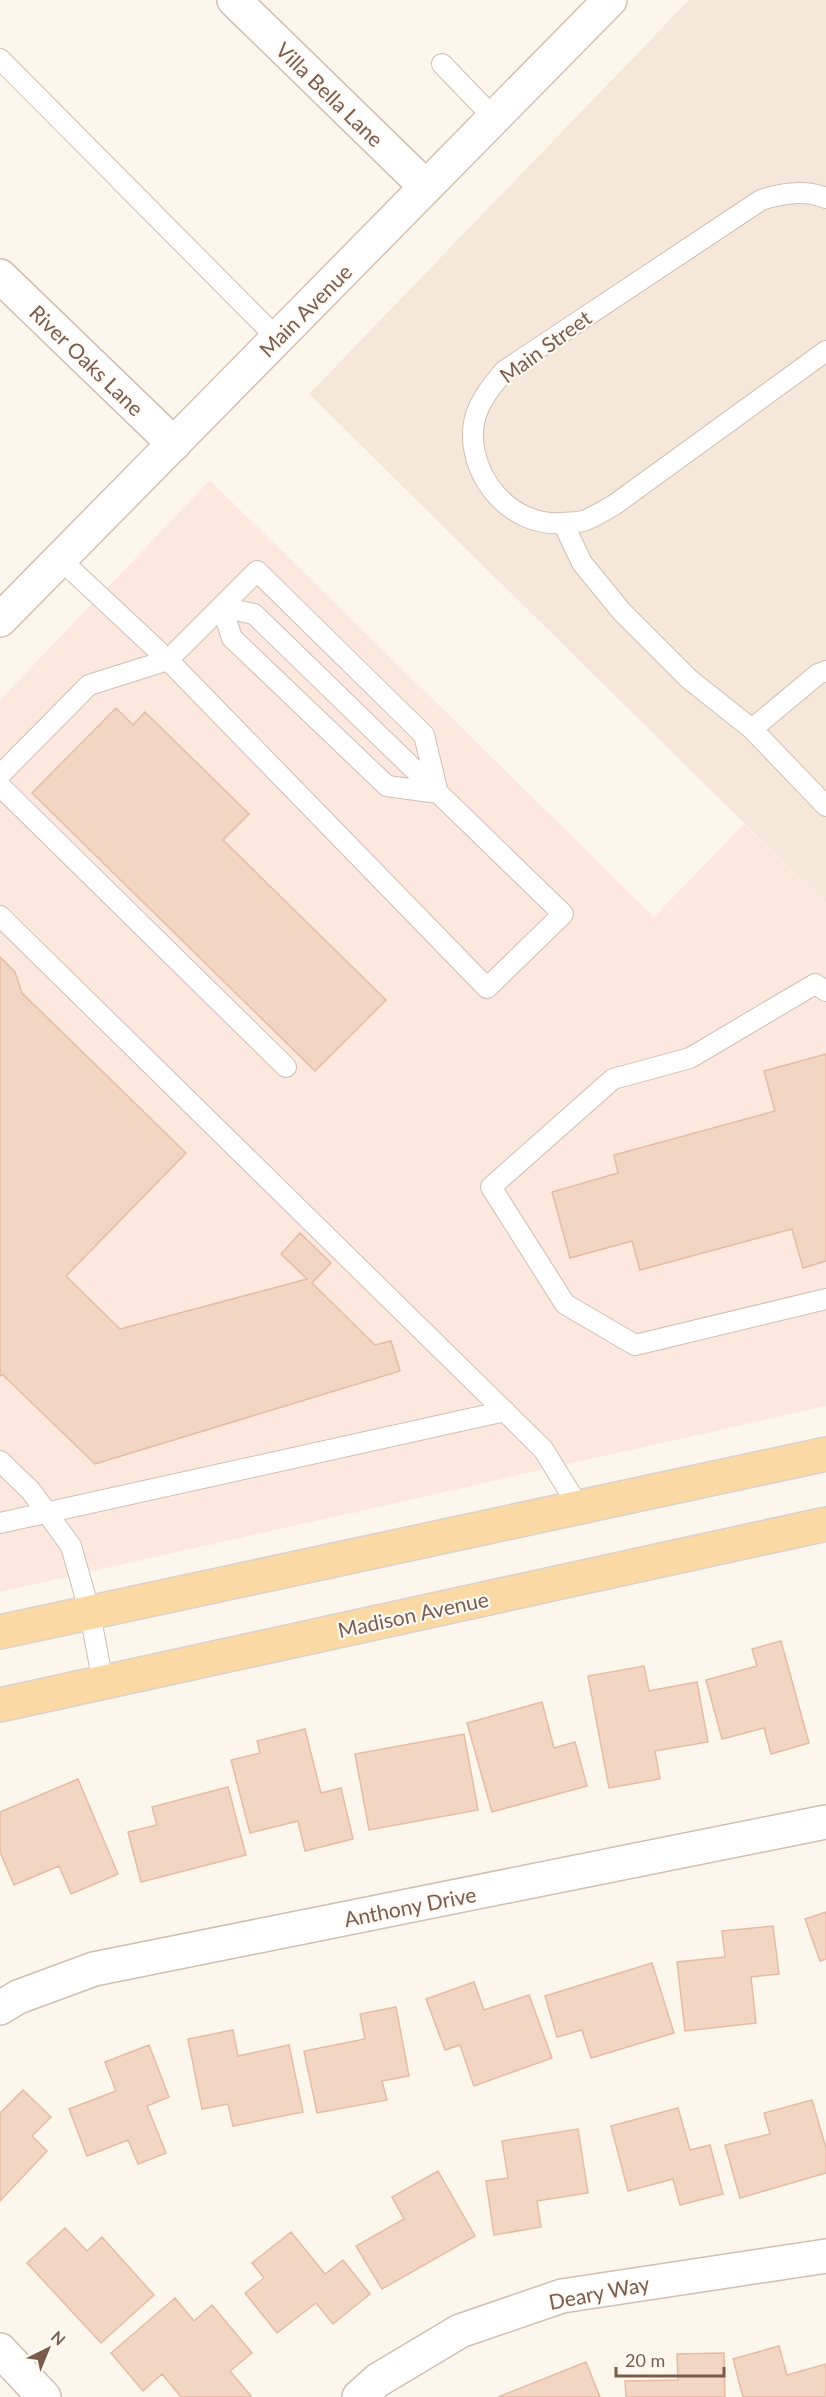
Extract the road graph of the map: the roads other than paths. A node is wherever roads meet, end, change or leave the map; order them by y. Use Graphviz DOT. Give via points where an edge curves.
graph roads {
  1 [pos="234,0"];
  2 [pos="610,0"];
  3 [pos="0,59"];
  4 [pos="442,64"];
  5 [pos="494,117"];
  6 [pos="426,187"];
  7 [pos="826,198"];
  8 [pos="0,276"];
  9 [pos="277,338"];
  10 [pos="826,351"];
  11 [pos="174,444"];
  12 [pos="563,523"];
  13 [pos="60,559"];
  14 [pos="222,607"];
  15 [pos="0,620"];
  16 [pos="168,660"];
  17 [pos="826,671"];
  18 [pos="752,729"];
  19 [pos="0,775"];
  20 [pos="0,786"];
  21 [pos="438,793"];
  22 [pos="826,806"];
  23 [pos="0,916"];
  24 [pos="826,991"];
  25 [pos="286,1067"];
  26 [pos="826,1299"];
  27 [pos="505,1411"];
  28 [pos="826,1454"];
  29 [pos="0,1461"];
  30 [pos="579,1508"];
  31 [pos="45,1511"];
  32 [pos="0,1522"];
  33 [pos="826,1524"];
  34 [pos="90,1613"];
  35 [pos="0,1632"];
  36 [pos="103,1683"];
  37 [pos="0,1705"];
  38 [pos="826,1822"];
  39 [pos="0,2008"];
  40 [pos="826,2256"];
  41 [pos="0,2350"];
  42 [pos="44,2397"];
  43 [pos="359,2397"];
  1 -- 6 [label="street, Villa Bella Lane"];
  2 -- 5 [label="street, Main Avenue"];
  3 -- 9 [label="lane"];
  4 -- 5 [label="lane"];
  5 -- 6 [label="street, Main Avenue"];
  6 -- 9 [label="street, Main Avenue"];
  7 -- 12 [label="lane, Main Street" via="781,193 741,211 504,371 490,388 483,397 473,429 476,463 492,493 518,514 551,524"];
  8 -- 11 [label="street, River Oaks Lane"];
  9 -- 11 [label="street, Main Avenue"];
  10 -- 12 [label="lane, Main Street" via="614,505 584,521"];
  11 -- 13 [label="street, Main Avenue"];
  12 -- 18 [label="lane" via="582,563 622,612 689,679"];
  13 -- 15 [label="street, Main Avenue"];
  13 -- 16 [label="lane"];
  14 -- 16 [label="lane"];
  14 -- 21 [label="lane" via="254,614"];
  14 -- 21 [label="lane" via="232,638 387,786"];
  14 -- 21 [label="lane" via="257,571 424,735"];
  16 -- 19 [label="lane" via="89,684"];
  16 -- 21 [label="lane" via="487,988 563,915"];
  17 -- 18 [label="lane"];
  18 -- 22 [label="lane"];
  20 -- 25 [label="lane"];
  23 -- 27 [label="lane"];
  24 -- 26 [label="lane" via="815,984 690,1058 613,1079 491,1187 565,1304 635,1345"];
  27 -- 30 [label="lane" via="543,1449"];
  27 -- 31 [label="lane"];
  28 -- 30 [label="main road"];
  29 -- 31 [label="lane"];
  30 -- 34 [label="main road"];
  31 -- 32 [label="lane"];
  31 -- 34 [label="lane" via="71,1546"];
  33 -- 36 [label="main road, Madison Avenue"];
  34 -- 35 [label="main road"];
  34 -- 36 [label="lane"];
  36 -- 37 [label="main road, Madison Avenue"];
  38 -- 39 [label="street, Anthony Drive" via="94,1969 18,1997"];
  40 -- 43 [label="street, Deary Way" via="562,2296 460,2331 378,2380"];
  41 -- 42 [label="street"];
}
